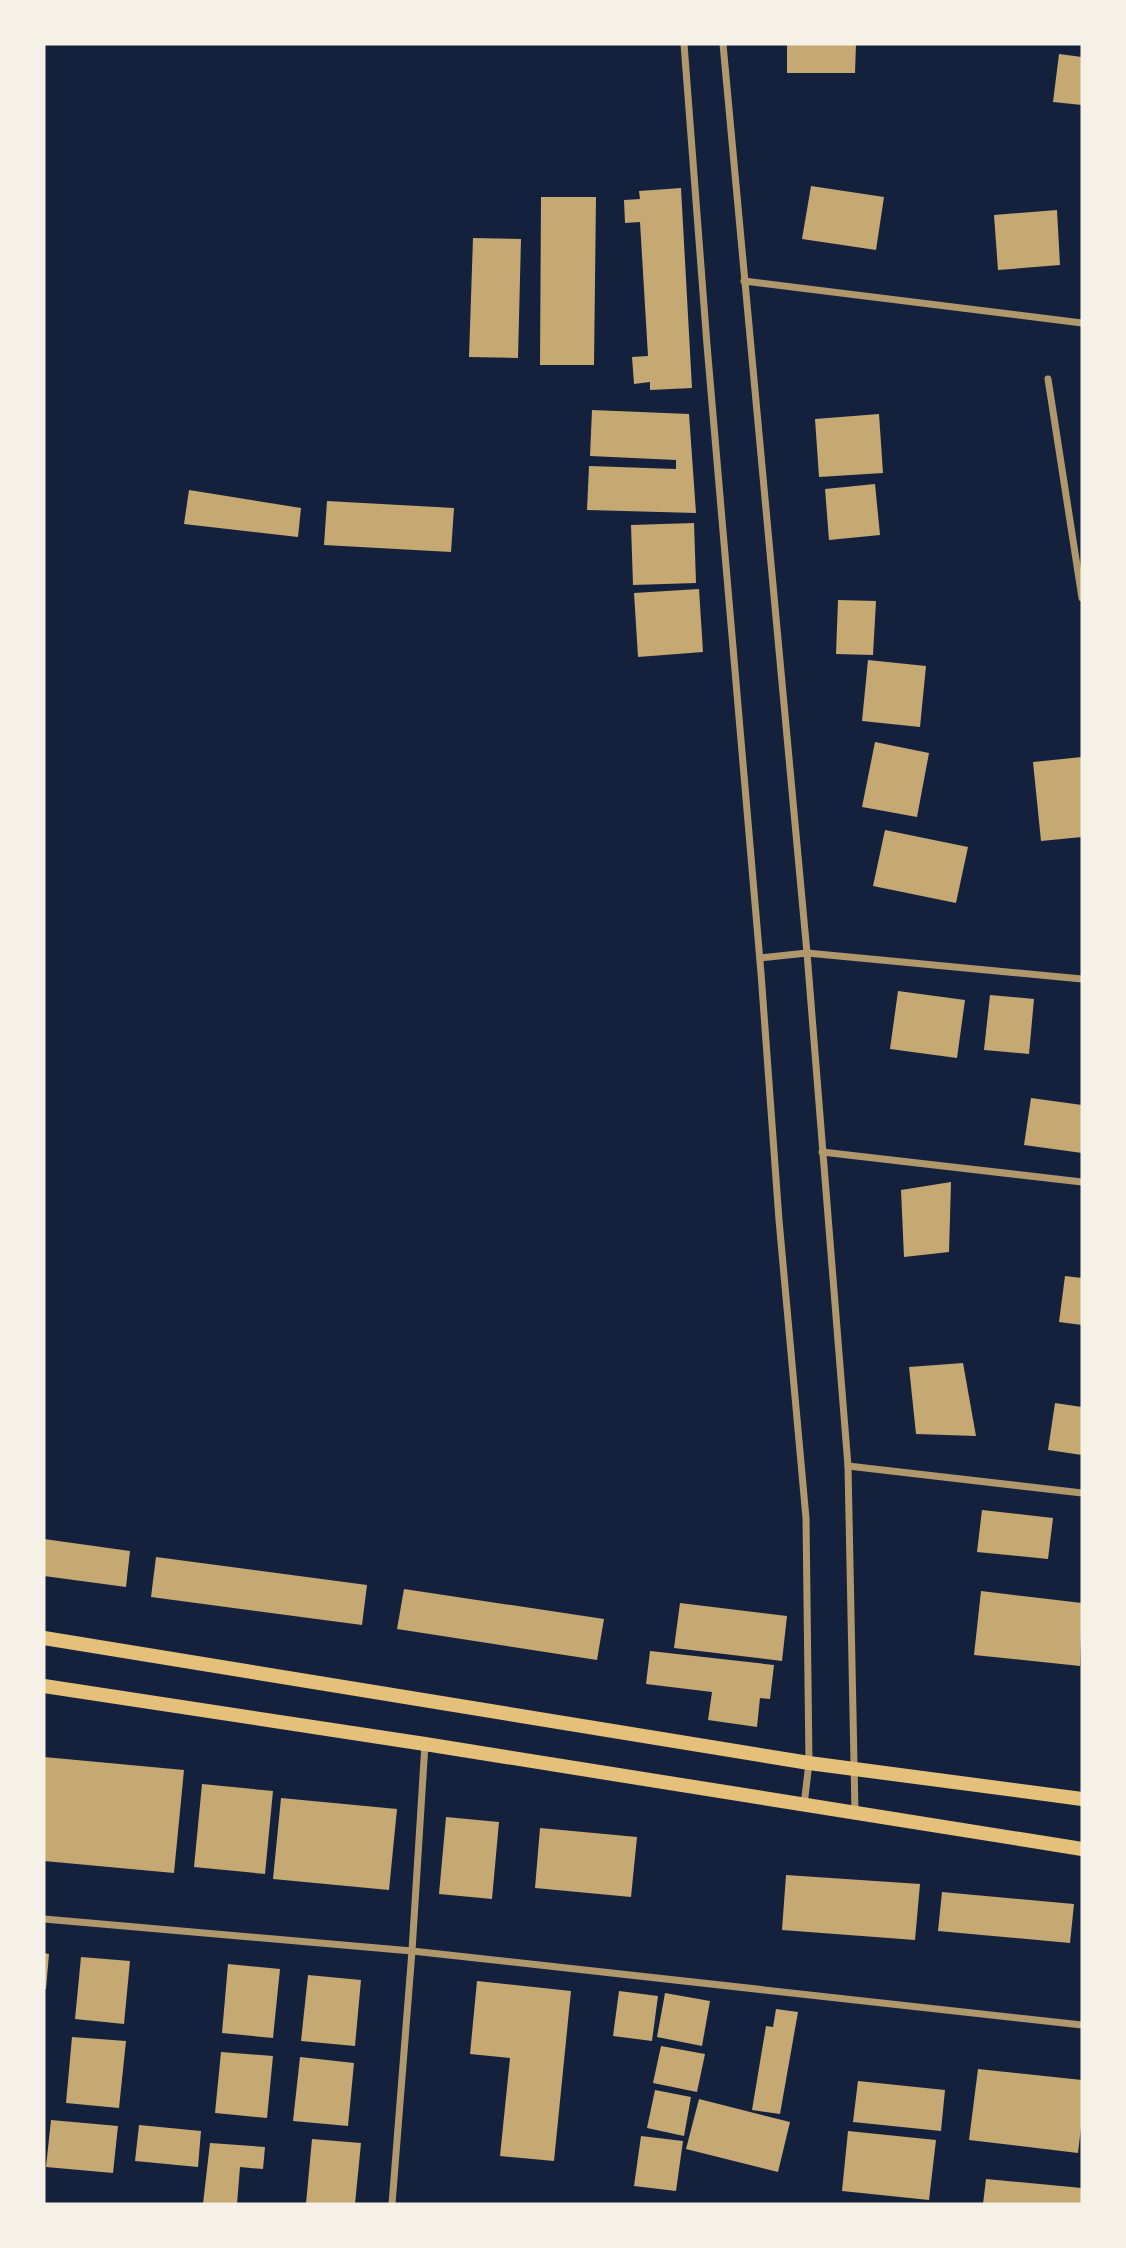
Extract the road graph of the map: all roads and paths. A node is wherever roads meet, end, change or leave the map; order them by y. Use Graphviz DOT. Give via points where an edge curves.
graph roads {
  1 [pos="684,44"];
  2 [pos="723,44"];
  3 [pos="744,281"];
  4 [pos="1082,323"];
  5 [pos="1048,379"];
  6 [pos="1082,598"];
  7 [pos="807,953"];
  8 [pos="760,958"];
  9 [pos="1082,979"];
  10 [pos="822,1152"];
  11 [pos="1082,1182"];
  12 [pos="848,1466"];
  13 [pos="1082,1493"];
  14 [pos="44,1638"];
  15 [pos="44,1686"];
  16 [pos="425,1744"];
  17 [pos="809,1763"];
  18 [pos="854,1768"];
  19 [pos="1082,1799"];
  20 [pos="804,1805"];
  21 [pos="855,1813"];
  22 [pos="1082,1849"];
  23 [pos="44,1919"];
  24 [pos="412,1951"];
  25 [pos="1082,2025"];
  26 [pos="392,2204"];
  1 -- 8 [label="street"];
  2 -- 3 [label="street"];
  3 -- 4 [label="street"];
  3 -- 7 [label="street"];
  5 -- 6 [label="street"];
  7 -- 8 [label="street"];
  7 -- 9 [label="street"];
  7 -- 10 [label="street"];
  8 -- 17 [label="street" via="806,1518"];
  10 -- 11 [label="street"];
  10 -- 12 [label="street"];
  12 -- 13 [label="street"];
  12 -- 18 [label="street"];
  14 -- 17 [label="main road"];
  15 -- 16 [label="main road"];
  16 -- 20 [label="main road"];
  16 -- 24 [label="street"];
  17 -- 18 [label="main road"];
  17 -- 20 [label="street"];
  18 -- 19 [label="main road"];
  18 -- 21 [label="street"];
  20 -- 21 [label="main road"];
  21 -- 22 [label="main road"];
  23 -- 24 [label="street"];
  24 -- 25 [label="street"];
  24 -- 26 [label="street"];
}
